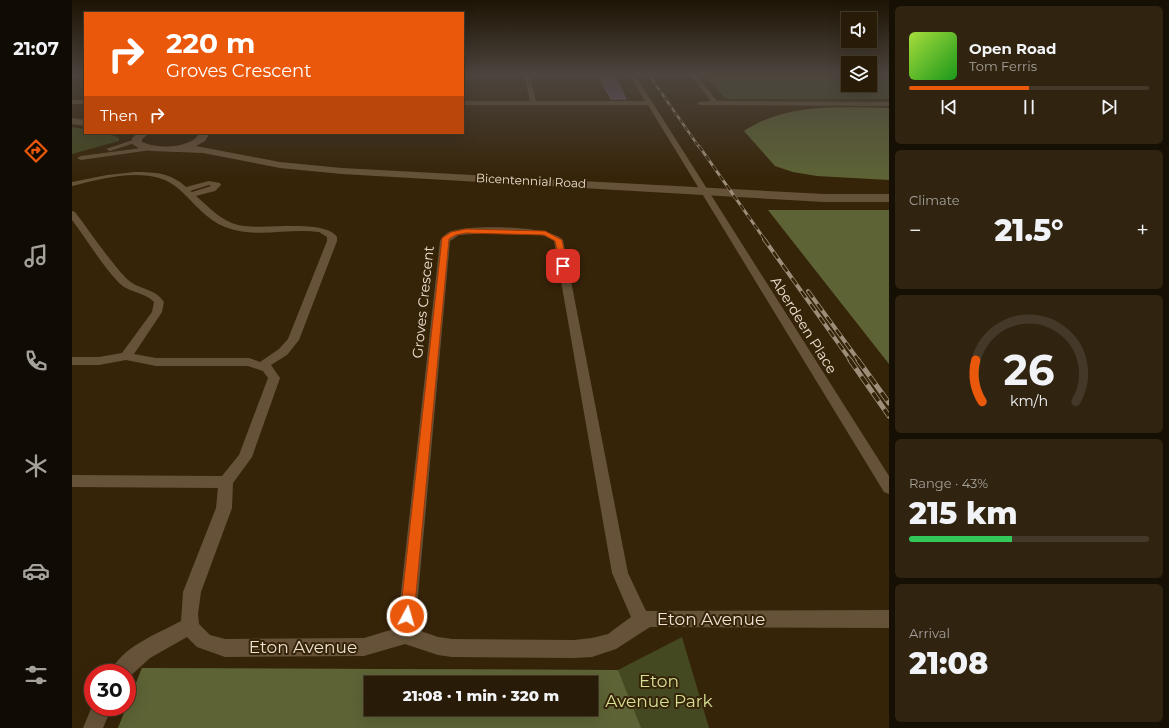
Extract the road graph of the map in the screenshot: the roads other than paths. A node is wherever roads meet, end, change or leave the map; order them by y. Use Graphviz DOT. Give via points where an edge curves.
graph roads {
  1 [pos="653,109"];
  2 [pos="72,115"];
  3 [pos="84,117"];
  4 [pos="72,121"];
  5 [pos="84,123"];
  6 [pos="130,134"];
  7 [pos="205,134"];
  8 [pos="140,137"];
  9 [pos="175,148"];
  10 [pos="149,149"];
  11 [pos="81,158"];
  12 [pos="72,160"];
  13 [pos="72,184"];
  14 [pos="680,187"];
  15 [pos="756,191"];
  16 [pos="889,192"];
  17 [pos="889,198"];
  18 [pos="72,214"];
  19 [pos="126,356"];
  20 [pos="72,361"];
  21 [pos="263,366"];
  22 [pos="72,481"];
  23 [pos="226,482"];
  24 [pos="889,488"];
  25 [pos="889,619"];
  26 [pos="641,620"];
  27 [pos="190,626"];
  28 [pos="405,635"];
  29 [pos="128,664"];
  30 [pos="98,716"];
  31 [pos="93,728"];
  1 -- 24 [label="street, Aberdeen Place"];
  2 -- 3 [label="main road"];
  4 -- 5 [label="main road"];
  6 -- 8 [label="main road"];
  7 -- 9 [label="main road" via="193,143"];
  7 -- 14 [label="main road, Bicentennial Road" via="218,144 241,151 323,164"];
  8 -- 10 [label="main road" via="136,144"];
  8 -- 11 [label="street"];
  9 -- 10 [label="main road"];
  9 -- 14 [label="main road, Bicentennial Road" via="203,150 280,165 335,170"];
  10 -- 11 [label="street"];
  11 -- 12 [label="street"];
  13 -- 21 [label="street" via="109,176 151,174 168,178 230,226 326,231 332,237 293,340 283,352"];
  14 -- 15 [label="main road, Bicentennial Road"];
  15 -- 16 [label="main road, Bicentennial Road"];
  15 -- 17 [label="main road, Bicentennial Road"];
  18 -- 19 [label="street" via="123,281 136,290 154,295 159,302 157,312"];
  19 -- 20 [label="street"];
  19 -- 21 [label="street" via="156,362 249,362"];
  21 -- 23 [label="street" via="272,372 274,382 245,457"];
  22 -- 23 [label="street"];
  23 -- 27 [label="street" via="224,508 192,592 188,617"];
  25 -- 26 [label="street, Eton Avenue"];
  26 -- 28 [label="street, Eton Avenue" via="609,643 590,648 452,648"];
  26 -- 28 [label="street, Groves Crescent" via="620,573 558,240 541,232 466,231 449,236 445,241"];
  27 -- 28 [label="street, Eton Avenue" via="194,634 203,641 225,648 364,647"];
  27 -- 29 [label="street"];
  30 -- 31 [label="street"];
}
